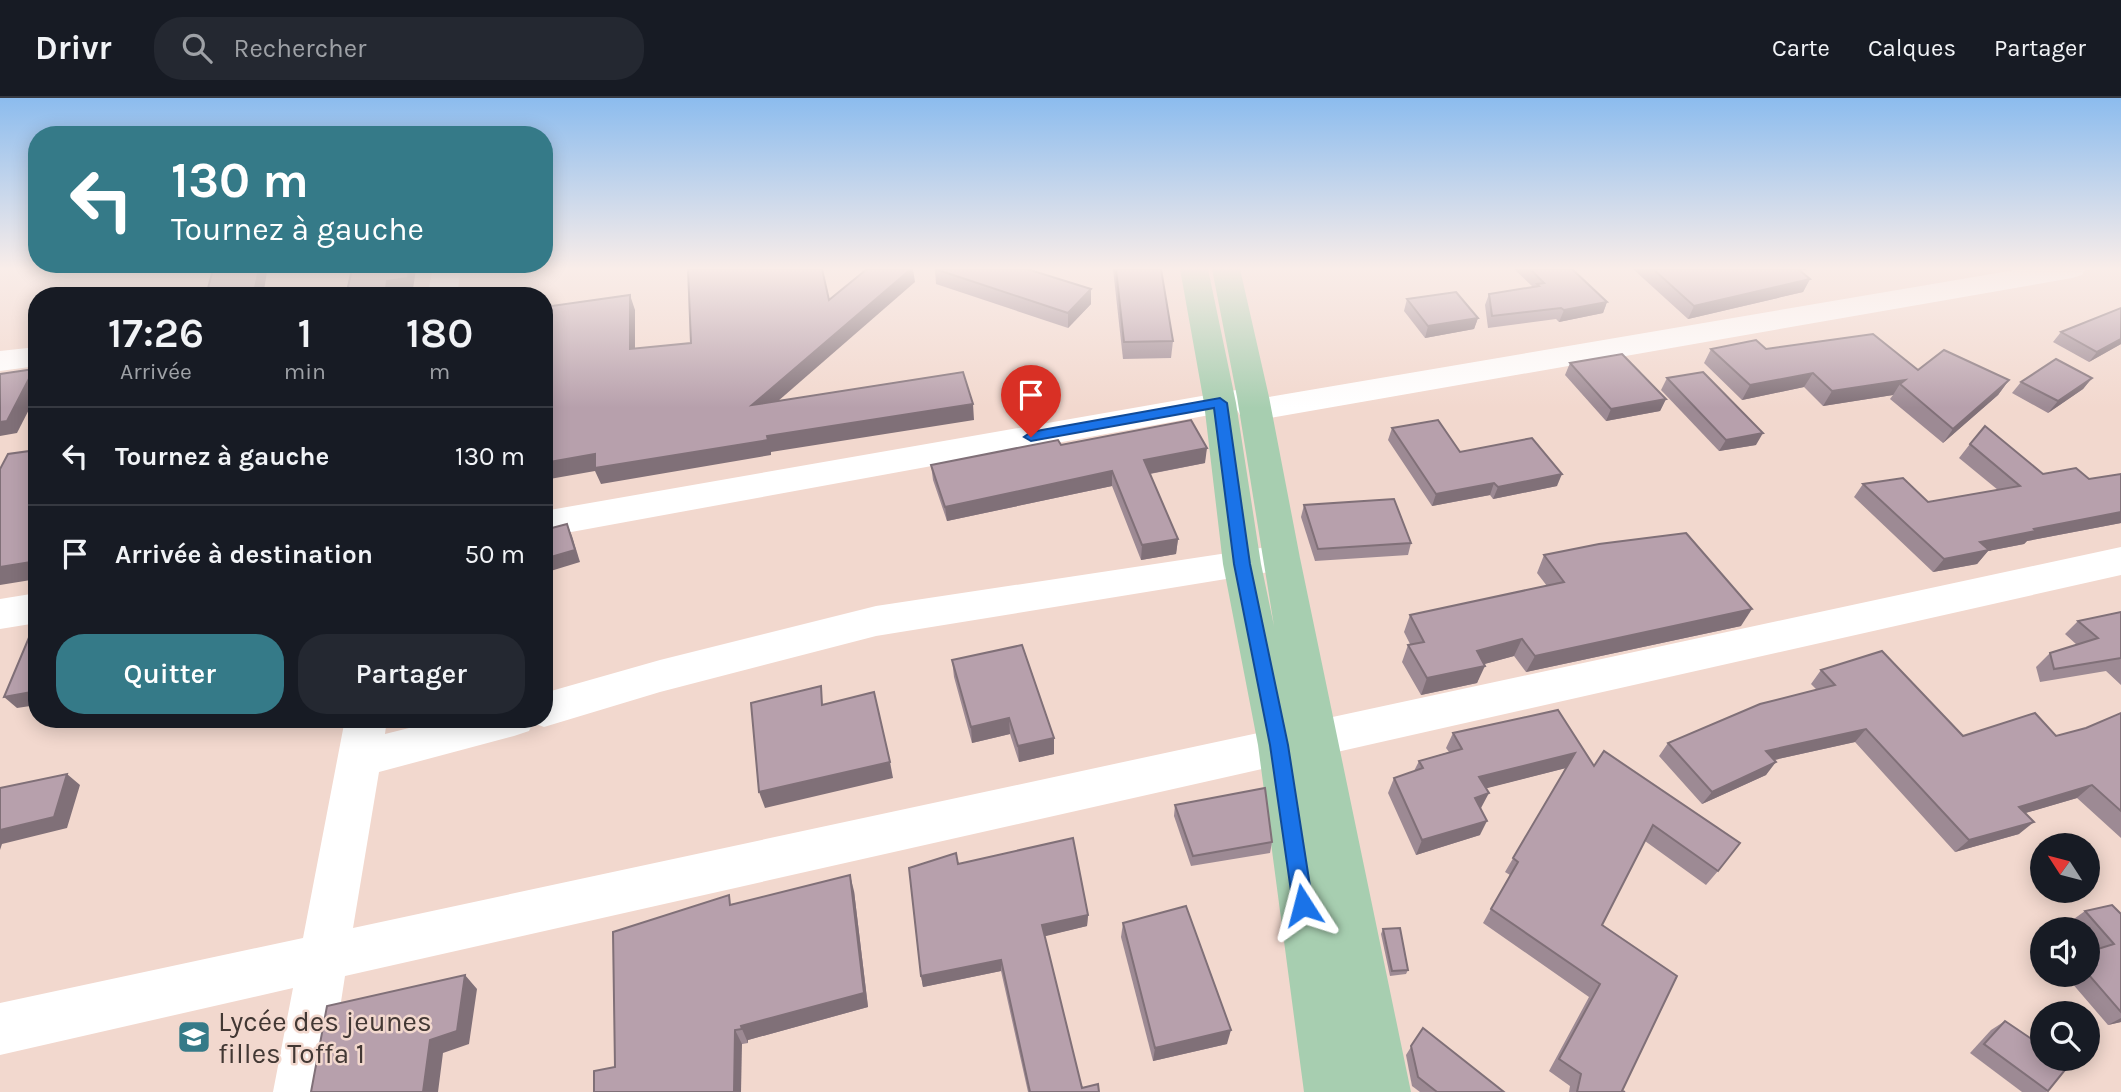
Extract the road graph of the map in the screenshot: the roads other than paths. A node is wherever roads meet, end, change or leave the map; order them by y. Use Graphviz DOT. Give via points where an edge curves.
graph roads {
  1 [pos="1211,315"];
  2 [pos="1232,315"];
  3 [pos="1784,315"];
  4 [pos="28,357"];
  5 [pos="0,361"];
  6 [pos="1242,403"];
  7 [pos="553,522"];
  8 [pos="1261,561"];
  9 [pos="2121,561"];
  10 [pos="28,609"];
  11 [pos="0,614"];
  12 [pos="553,707"];
  13 [pos="446,728"];
  14 [pos="363,739"];
  15 [pos="1298,741"];
  16 [pos="324,956"];
  17 [pos="0,1029"];
  18 [pos="300,1092"];
  19 [pos="1331,1092"];
  20 [pos="1384,1092"];
  1 -- 6 [label="main road"];
  2 -- 6 [label="main road"];
  3 -- 6 [label="street"];
  4 -- 5 [label="street"];
  6 -- 7 [label="street"];
  6 -- 8 [label="main road"];
  8 -- 12 [label="street" via="876,621"];
  8 -- 15 [label="main road"];
  9 -- 15 [label="street"];
  10 -- 11 [label="street"];
  13 -- 14 [label="street"];
  14 -- 16 [label="street"];
  15 -- 16 [label="street"];
  15 -- 19 [label="main road"];
  15 -- 20 [label="main road"];
  16 -- 17 [label="street"];
  16 -- 18 [label="street"];
}
